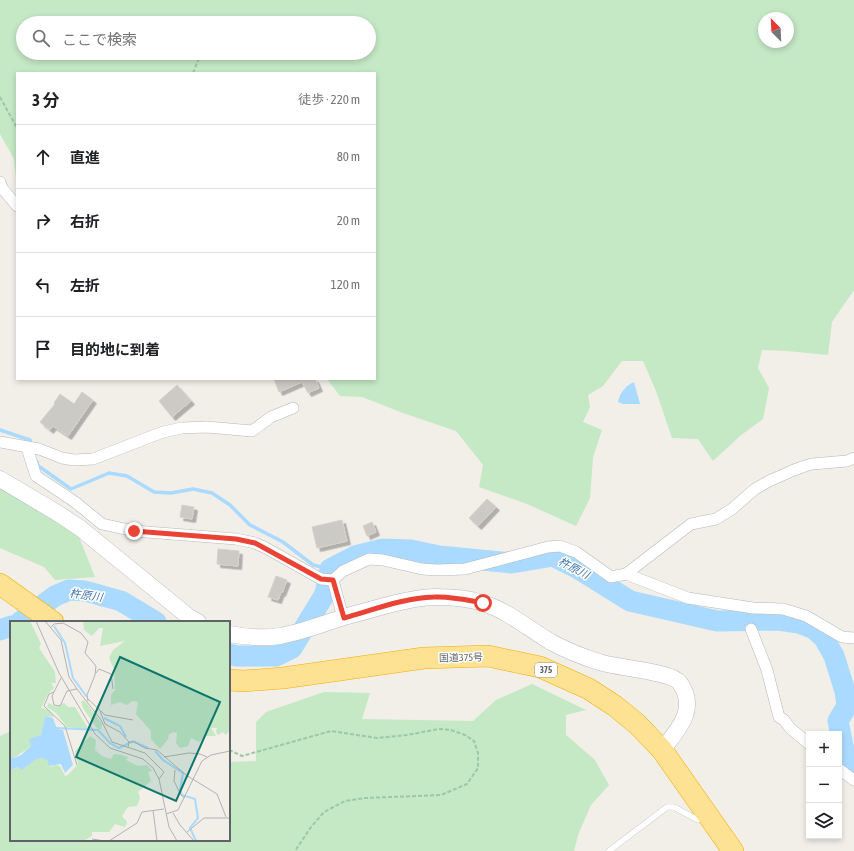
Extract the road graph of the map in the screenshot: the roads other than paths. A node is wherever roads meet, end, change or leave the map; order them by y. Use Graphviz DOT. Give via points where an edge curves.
graph roads {
  1 [pos="0,182"];
  2 [pos="16,205"];
  3 [pos="293,408"];
  4 [pos="0,442"];
  5 [pos="27,448"];
  6 [pos="854,458"];
  7 [pos="0,479"];
  8 [pos="626,574"];
  9 [pos="333,580"];
  10 [pos="0,584"];
  11 [pos="344,618"];
  12 [pos="52,621"];
  13 [pos="196,621"];
  14 [pos="751,629"];
  15 [pos="230,634"];
  16 [pos="854,638"];
  17 [pos="230,680"];
  18 [pos="806,741"];
  19 [pos="662,750"];
  20 [pos="842,771"];
  21 [pos="854,780"];
  22 [pos="708,814"];
  23 [pos="609,851"];
  24 [pos="733,851"];
  1 -- 2 [label="street"];
  3 -- 5 [label="street" via="252,430 182,428 163,432 93,458 74,460"];
  4 -- 5 [label="street"];
  5 -- 9 [label="street" via="36,476 102,524 134,531 236,539 255,543 321,579"];
  6 -- 8 [label="street" via="805,466 755,489 732,509 716,518 691,524"];
  7 -- 13 [label="street" via="80,528"];
  8 -- 9 [label="street" via="611,577 576,552 560,546 465,569 422,569 369,559 343,571"];
  8 -- 16 [label="street" via="688,598 753,608 783,609 806,616 842,637"];
  9 -- 11 [label="street"];
  10 -- 12 [label="highway"];
  11 -- 15 [label="street" via="279,636 250,637"];
  11 -- 19 [label="street" via="414,599 457,598 483,603 506,613 553,643 600,663 666,675 679,682 686,694 688,708 682,725"];
  14 -- 18 [label="street" via="767,670 779,717"];
  17 -- 19 [label="highway, 国道375号 / 375" via="284,678 424,658 488,656 540,667 589,689 637,724"];
  19 -- 22 [label="highway, 国道375号 / 375"];
  20 -- 21 [label="street"];
  22 -- 23 [label="lane" via="698,820 674,807 668,807"];
  22 -- 24 [label="highway, 国道375号 / 375"];
}
